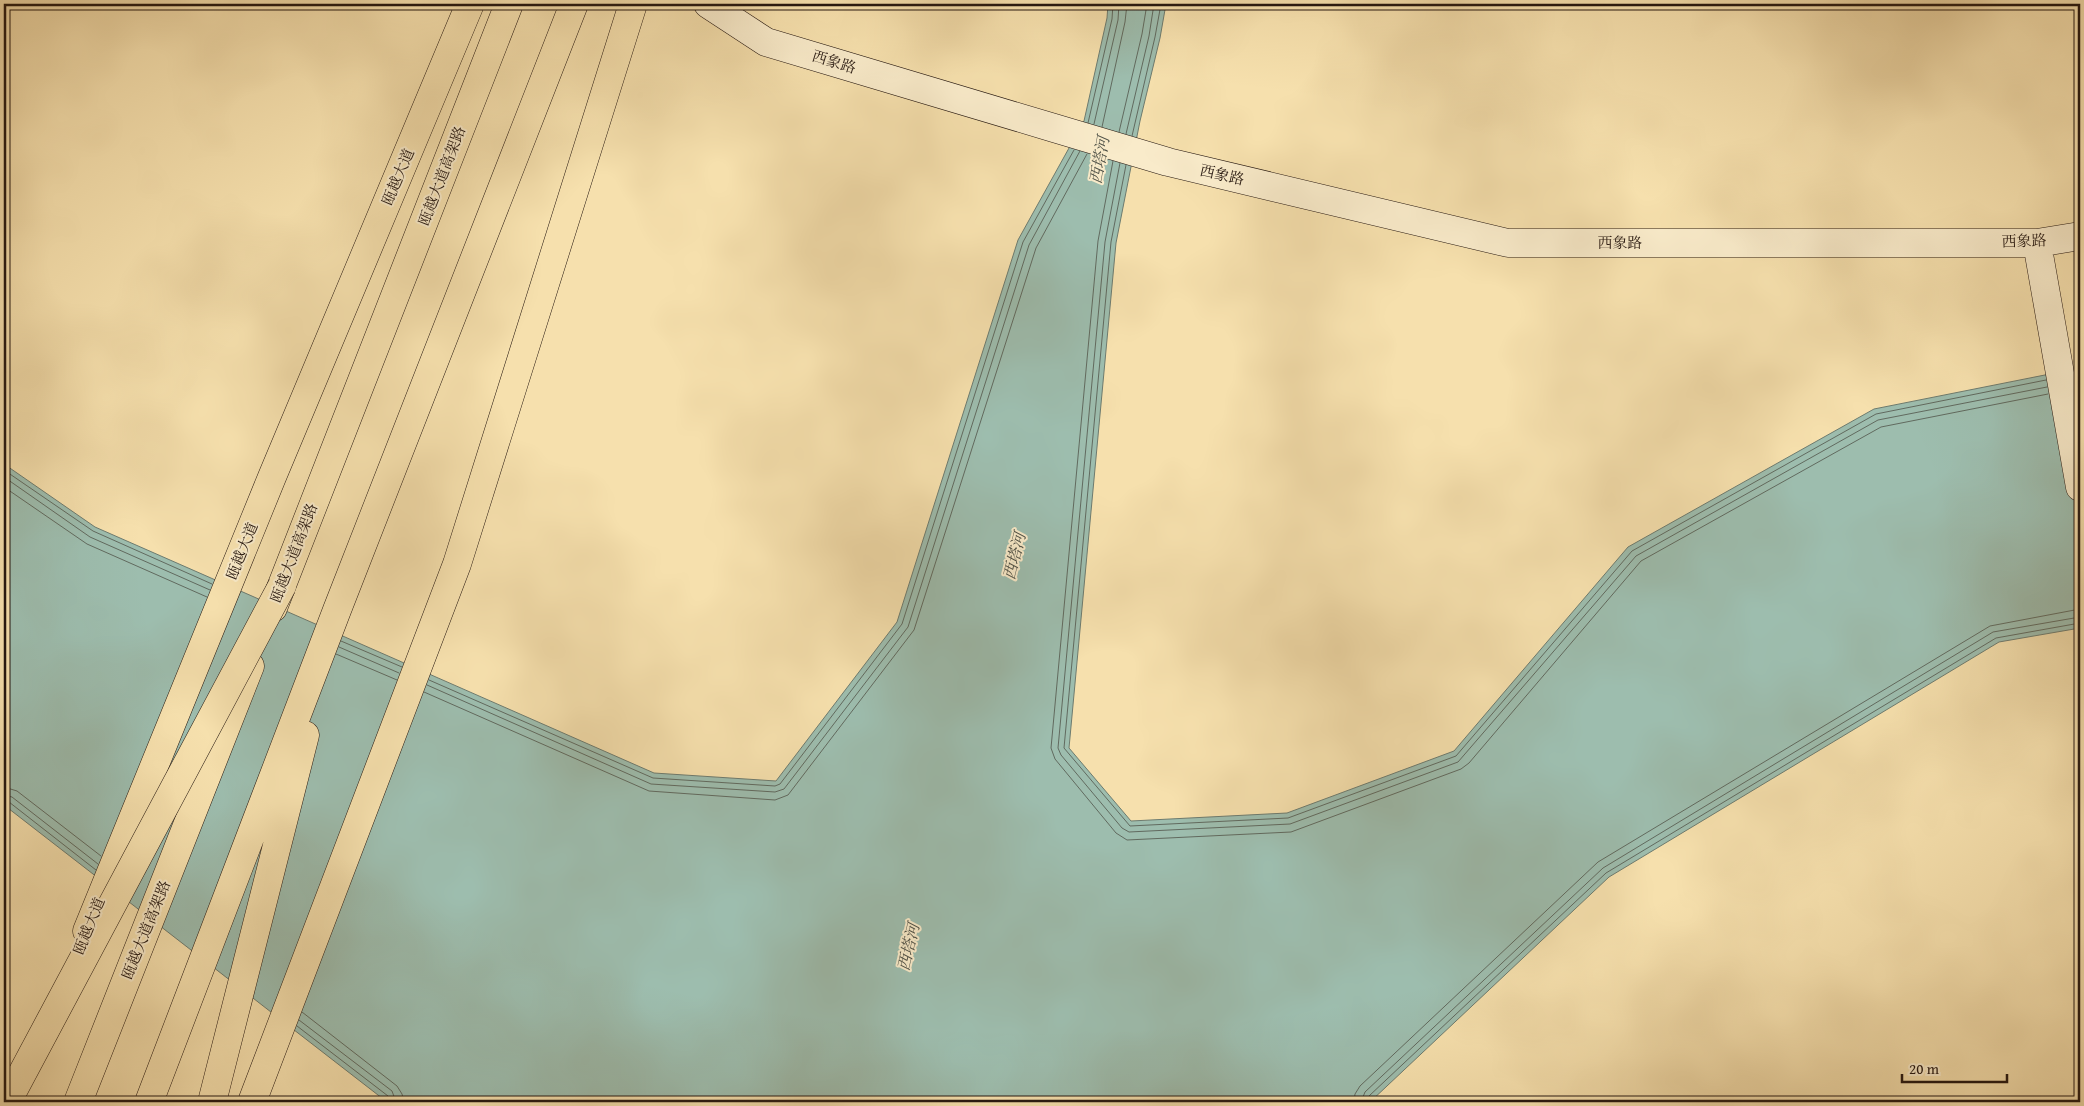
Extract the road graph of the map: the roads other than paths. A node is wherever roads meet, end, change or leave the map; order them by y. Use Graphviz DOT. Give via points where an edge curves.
graph roads {
  1 [pos="470,4"];
  2 [pos="509,4"];
  3 [pos="574,4"];
  4 [pos="633,4"];
  5 [pos="708,4"];
  6 [pos="2080,236"];
  7 [pos="2037,242"];
  8 [pos="2080,487"];
  9 [pos="282,586"];
  10 [pos="337,610"];
  11 [pos="7,1102"];
  12 [pos="22,1102"];
  13 [pos="78,1102"];
  14 [pos="149,1102"];
  15 [pos="212,1102"];
  16 [pos="252,1102"];
  1 -- 12 [label="highway, 瓯越大道" via="86,933"];
  2 -- 9 [label="highway, 瓯越大道高架路"];
  3 -- 10 [label="highway"];
  4 -- 16 [label="highway" via="457,564"];
  5 -- 7 [label="street, 西象路" via="766,42 1168,162 1508,243"];
  6 -- 7 [label="street, 西象路"];
  7 -- 8 [label="street"];
  9 -- 11 [label="highway, bridge"];
  9 -- 13 [label="highway, 瓯越大道高架路, bridge"];
  10 -- 14 [label="highway"];
  10 -- 15 [label="highway"];
}
